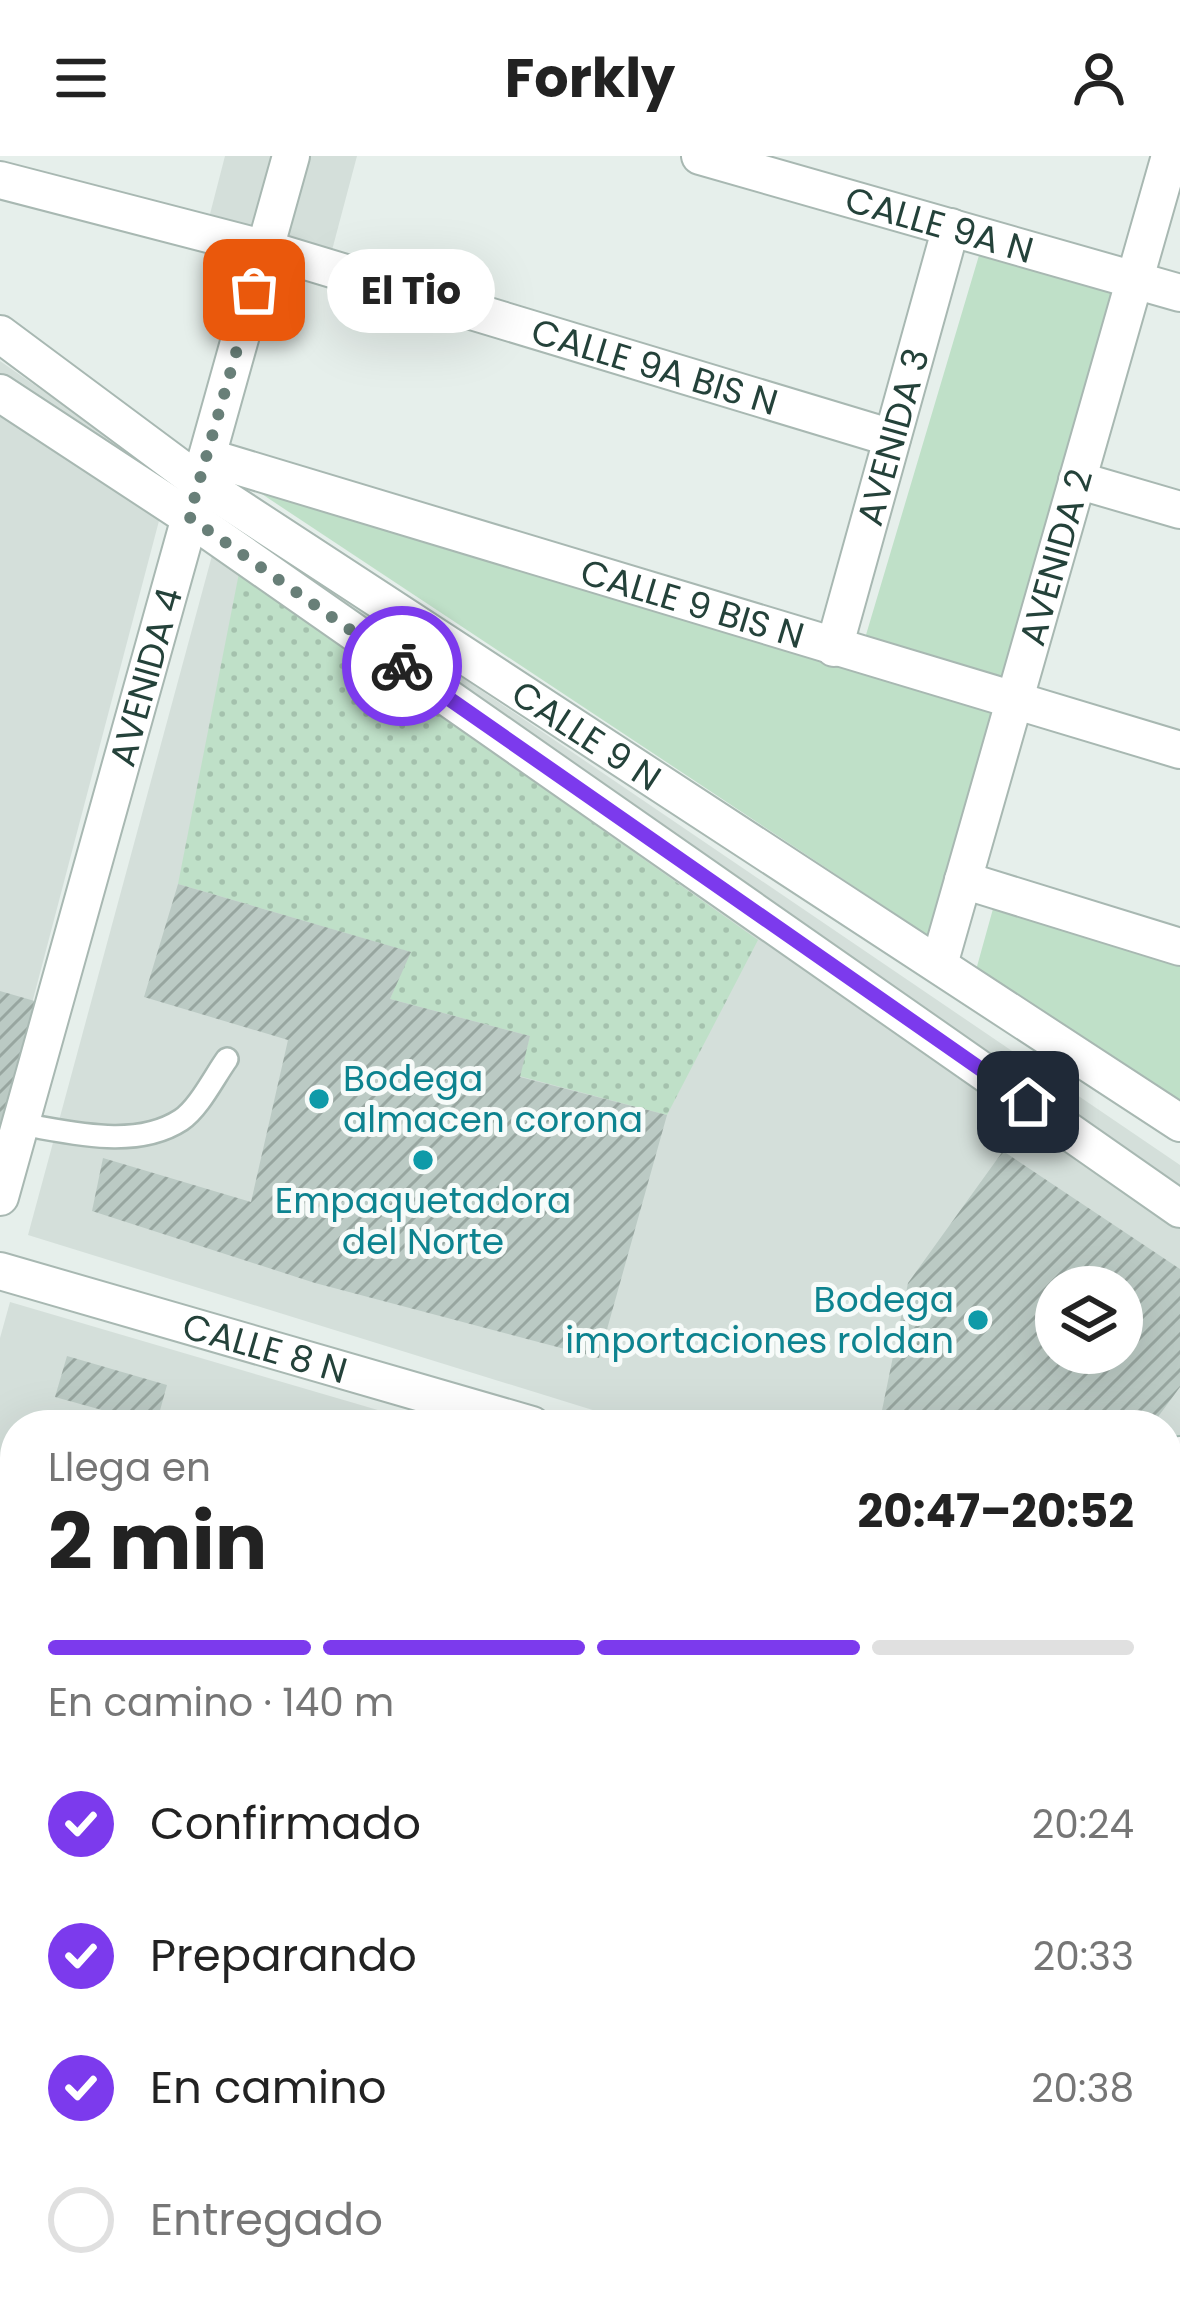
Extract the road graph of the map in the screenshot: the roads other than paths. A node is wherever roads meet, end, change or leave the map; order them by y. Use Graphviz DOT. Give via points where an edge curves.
graph roads {
  1 [pos="290,156"];
  2 [pos="700,156"];
  3 [pos="1170,156"];
  4 [pos="0,180"];
  5 [pos="951,227"];
  6 [pos="266,249"];
  7 [pos="1135,280"];
  8 [pos="1180,293"];
  9 [pos="0,334"];
  10 [pos="0,393"];
  11 [pos="892,438"];
  12 [pos="1077,480"];
  13 [pos="198,486"];
  14 [pos="1180,510"];
  15 [pos="834,648"];
  16 [pos="1013,702"];
  17 [pos="1180,750"];
  18 [pos="963,880"];
  19 [pos="1180,947"];
  20 [pos="940,961"];
  21 [pos="227,1059"];
  22 [pos="1180,1123"];
  23 [pos="20,1124"];
  24 [pos="0,1198"];
  25 [pos="1180,1209"];
  26 [pos="0,1271"];
  27 [pos="480,1410"];
  1 -- 6 [label="street, AVENIDA 4"];
  2 -- 5 [label="street, CALLE 9A N"];
  3 -- 7 [label="street, AVENIDA 2"];
  4 -- 6 [label="street, CALLE 9A BIS N"];
  5 -- 7 [label="street, CALLE 9A N"];
  5 -- 11 [label="street, AVENIDA 3"];
  6 -- 11 [label="street, CALLE 9A BIS N"];
  6 -- 13 [label="street, AVENIDA 4"];
  7 -- 8 [label="street, CALLE 9A N"];
  7 -- 12 [label="street, AVENIDA 2"];
  9 -- 13 [label="street, CALLE 9 N"];
  10 -- 13 [label="street, CALLE 9 N"];
  11 -- 15 [label="street, AVENIDA 3"];
  12 -- 14 [label="street"];
  12 -- 16 [label="street, AVENIDA 2"];
  13 -- 15 [label="street, CALLE 9 BIS N"];
  13 -- 20 [label="street, CALLE 9 N"];
  13 -- 23 [label="street, AVENIDA 4"];
  13 -- 25 [label="street, CALLE 9 N"];
  15 -- 16 [label="street, CALLE 9 BIS N"];
  16 -- 17 [label="street, CALLE 9 BIS N"];
  16 -- 18 [label="street, AVENIDA 2"];
  18 -- 19 [label="street"];
  18 -- 20 [label="street, AVENIDA 2"];
  20 -- 22 [label="street, CALLE 9 N"];
  21 -- 23 [label="lane" via="184,1118 152,1134 98,1136"];
  23 -- 24 [label="street, AVENIDA 4"];
  26 -- 27 [label="street, CALLE 8 N"];
}
